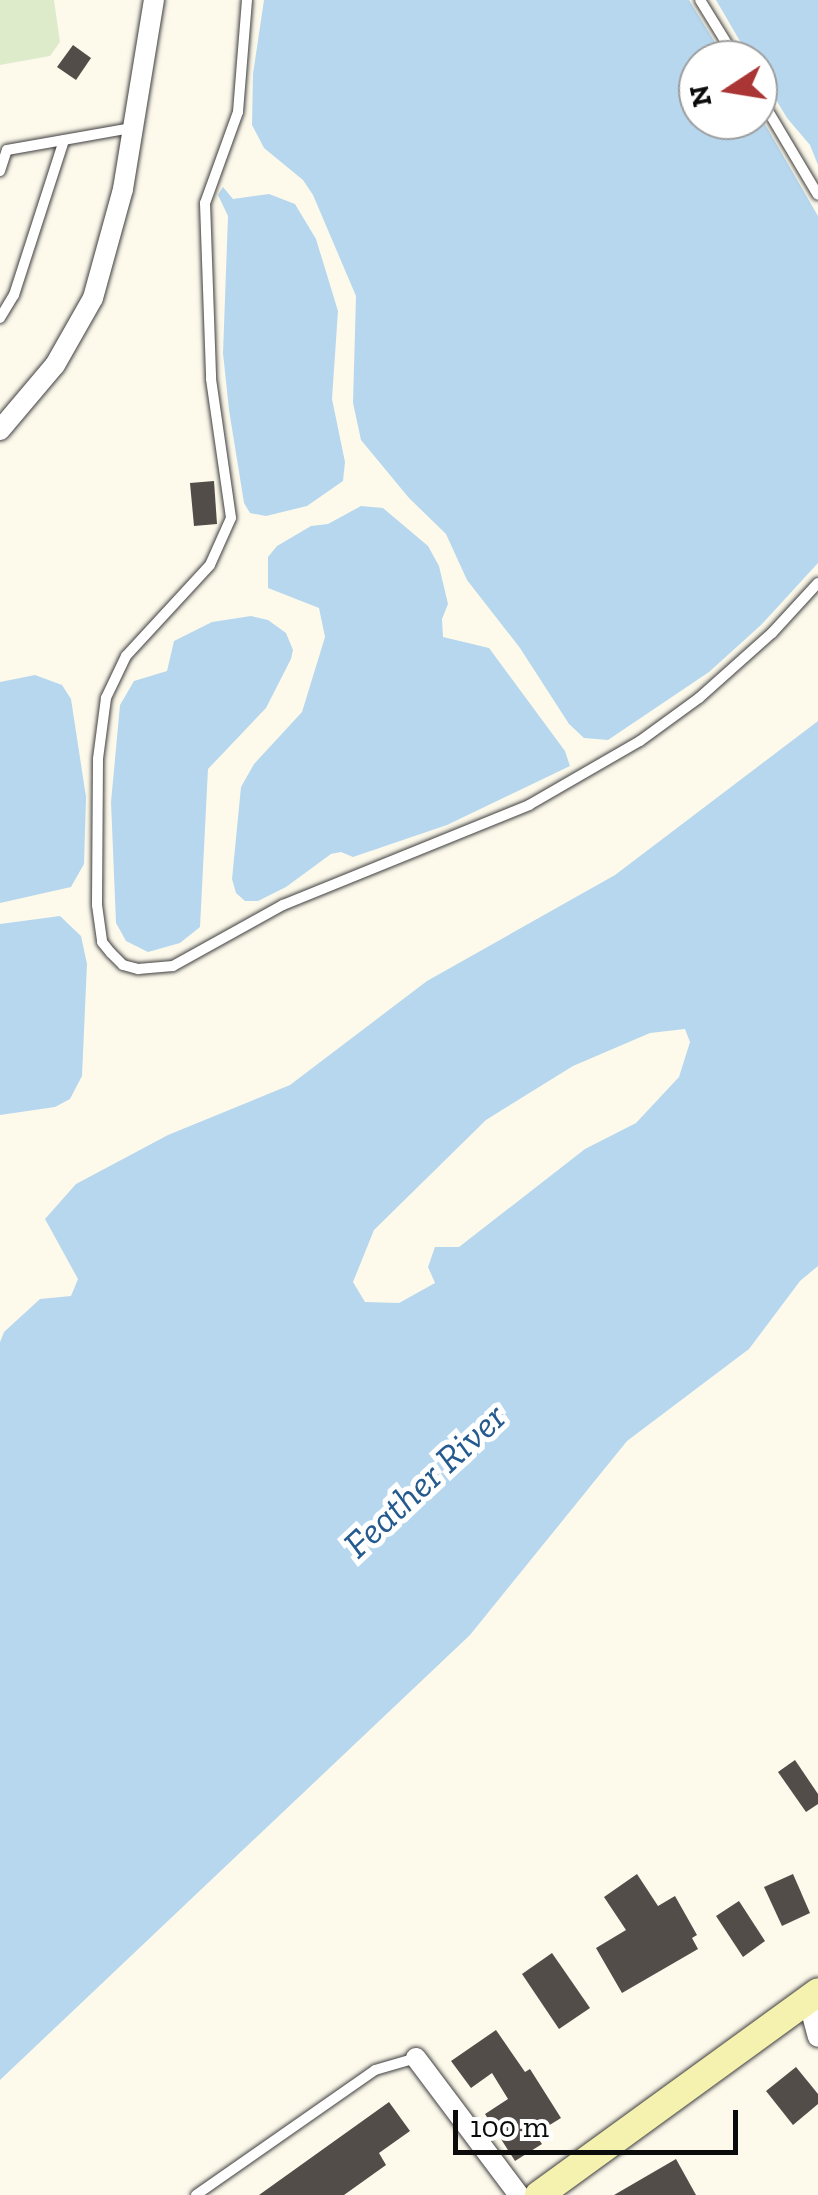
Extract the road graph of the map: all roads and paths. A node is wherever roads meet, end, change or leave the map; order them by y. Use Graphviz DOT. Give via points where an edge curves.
graph roads {
  1 [pos="154,0"];
  2 [pos="247,0"];
  3 [pos="700,0"];
  4 [pos="725,40"];
  5 [pos="134,128"];
  6 [pos="778,128"];
  7 [pos="64,140"];
  8 [pos="0,171"];
  9 [pos="818,196"];
  10 [pos="0,318"];
  11 [pos="0,430"];
  12 [pos="818,583"];
  13 [pos="813,1996"];
  14 [pos="818,2038"];
  15 [pos="416,2058"];
  16 [pos="196,2195"];
  17 [pos="518,2195"];
  18 [pos="539,2195"];
  1 -- 5 [label="street"];
  2 -- 12 [label="lane" via="238,112 207,190 204,218 210,378 230,518 210,565 126,656 106,698 98,758 97,905 102,942 111,953 138,970 173,966 283,906 530,805 700,698"];
  3 -- 4 [label="lane"];
  5 -- 7 [label="lane"];
  5 -- 11 [label="street" via="93,298 55,365"];
  6 -- 9 [label="lane"];
  7 -- 8 [label="lane" via="7,150"];
  7 -- 10 [label="lane" via="14,295"];
  13 -- 14 [label="street"];
  13 -- 18 [label="main road"];
  15 -- 16 [label="lane" via="376,2070"];
  15 -- 17 [label="street"];
}
